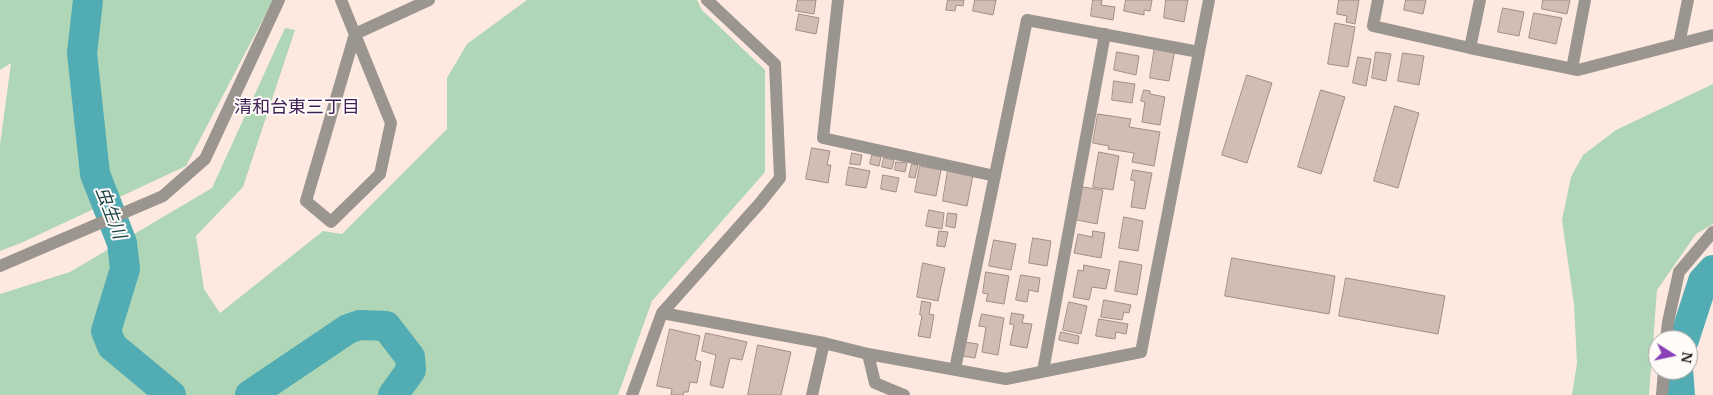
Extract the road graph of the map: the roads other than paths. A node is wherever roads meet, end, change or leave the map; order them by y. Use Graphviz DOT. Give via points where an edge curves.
graph roads {
  1 [pos="279,0"];
  2 [pos="340,0"];
  3 [pos="429,0"];
  4 [pos="707,0"];
  5 [pos="838,0"];
  6 [pos="1209,0"];
  7 [pos="1378,0"];
  8 [pos="1480,0"];
  9 [pos="1586,0"];
  10 [pos="1688,0"];
  11 [pos="355,34"];
  12 [pos="1105,34"];
  13 [pos="1713,35"];
  14 [pos="1679,44"];
  15 [pos="1470,48"];
  16 [pos="1199,52"];
  17 [pos="1572,69"];
  18 [pos="995,176"];
  19 [pos="1713,232"];
  20 [pos="0,266"];
  21 [pos="662,313"];
  22 [pos="1667,330"];
  23 [pos="824,343"];
  24 [pos="868,354"];
  25 [pos="955,369"];
  26 [pos="1042,371"];
  27 [pos="1663,380"];
  28 [pos="632,395"];
  29 [pos="812,395"];
  30 [pos="904,395"];
  31 [pos="1662,395"];
  1 -- 20 [label="street" via="205,159 163,196"];
  2 -- 11 [label="street"];
  3 -- 11 [label="street"];
  4 -- 21 [label="street" via="774,64 780,178"];
  5 -- 18 [label="street" via="823,138"];
  6 -- 16 [label="street"];
  7 -- 15 [label="street" via="1373,26"];
  8 -- 15 [label="street"];
  9 -- 17 [label="street"];
  10 -- 14 [label="street"];
  11 -- 11 [label="street" via="306,201 331,222 380,174 391,123"];
  12 -- 16 [label="street"];
  12 -- 18 [label="street" via="1027,20"];
  12 -- 26 [label="street"];
  13 -- 14 [label="street"];
  14 -- 17 [label="street"];
  15 -- 17 [label="street"];
  16 -- 26 [label="street" via="1142,352"];
  18 -- 25 [label="street"];
  19 -- 22 [label="street" via="1679,272"];
  21 -- 23 [label="street"];
  21 -- 28 [label="street"];
  23 -- 24 [label="street"];
  23 -- 29 [label="street"];
  24 -- 25 [label="street"];
  24 -- 30 [label="street" via="875,383"];
  25 -- 26 [label="street" via="1006,378"];
  27 -- 31 [label="street"];
}
